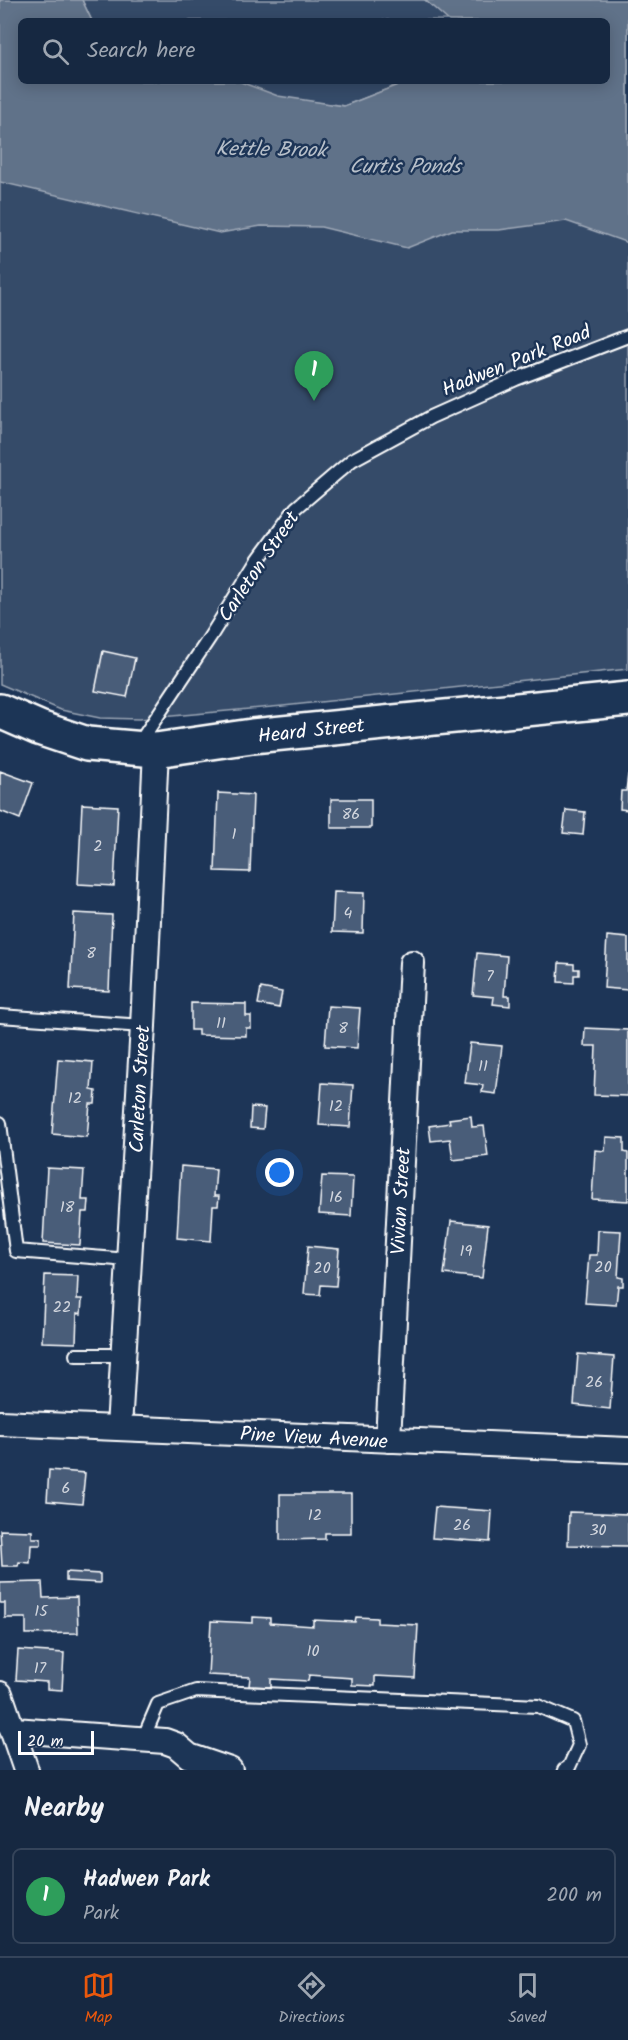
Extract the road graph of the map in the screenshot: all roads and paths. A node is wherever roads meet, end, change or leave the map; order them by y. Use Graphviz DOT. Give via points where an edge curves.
graph roads {
  1 [pos="628,336"];
  2 [pos="420,422"];
  3 [pos="628,699"];
  4 [pos="0,711"];
  5 [pos="146,749"];
  6 [pos="412,963"];
  7 [pos="0,1016"];
  8 [pos="143,1026"];
  9 [pos="0,1123"];
  10 [pos="129,1260"];
  11 [pos="76,1355"];
  12 [pos="123,1355"];
  13 [pos="0,1423"];
  14 [pos="119,1428"];
  15 [pos="388,1440"];
  16 [pos="628,1450"];
  17 [pos="0,1694"];
  18 [pos="14,1730"];
  19 [pos="143,1739"];
  20 [pos="26,1770"];
  21 [pos="230,1770"];
  22 [pos="564,1770"];
  1 -- 2 [label="lane, Hadwen Park Road" via="516,379"];
  2 -- 5 [label="lane, Carleton Street" via="352,460 296,508 210,637"];
  3 -- 5 [label="street, Heard Street"];
  4 -- 5 [label="street, Heard Street" via="87,744"];
  5 -- 8 [label="street, Carleton Street"];
  6 -- 15 [label="street, Vivian Street"];
  7 -- 8 [label="lane"];
  8 -- 10 [label="street, Carleton Street"];
  9 -- 10 [label="lane" via="16,1251"];
  10 -- 12 [label="street, Carleton Street"];
  11 -- 12 [label="lane"];
  12 -- 14 [label="street, Carleton Street"];
  13 -- 14 [label="street, Pine View Avenue"];
  14 -- 15 [label="street, Pine View Avenue"];
  15 -- 16 [label="street, Pine View Avenue"];
  17 -- 18 [label="street"];
  18 -- 19 [label="street"];
  18 -- 20 [label="street"];
  19 -- 21 [label="street" via="165,1741 189,1756"];
  19 -- 22 [label="lane" via="158,1704 196,1691 538,1706 573,1721 579,1745"];
}
